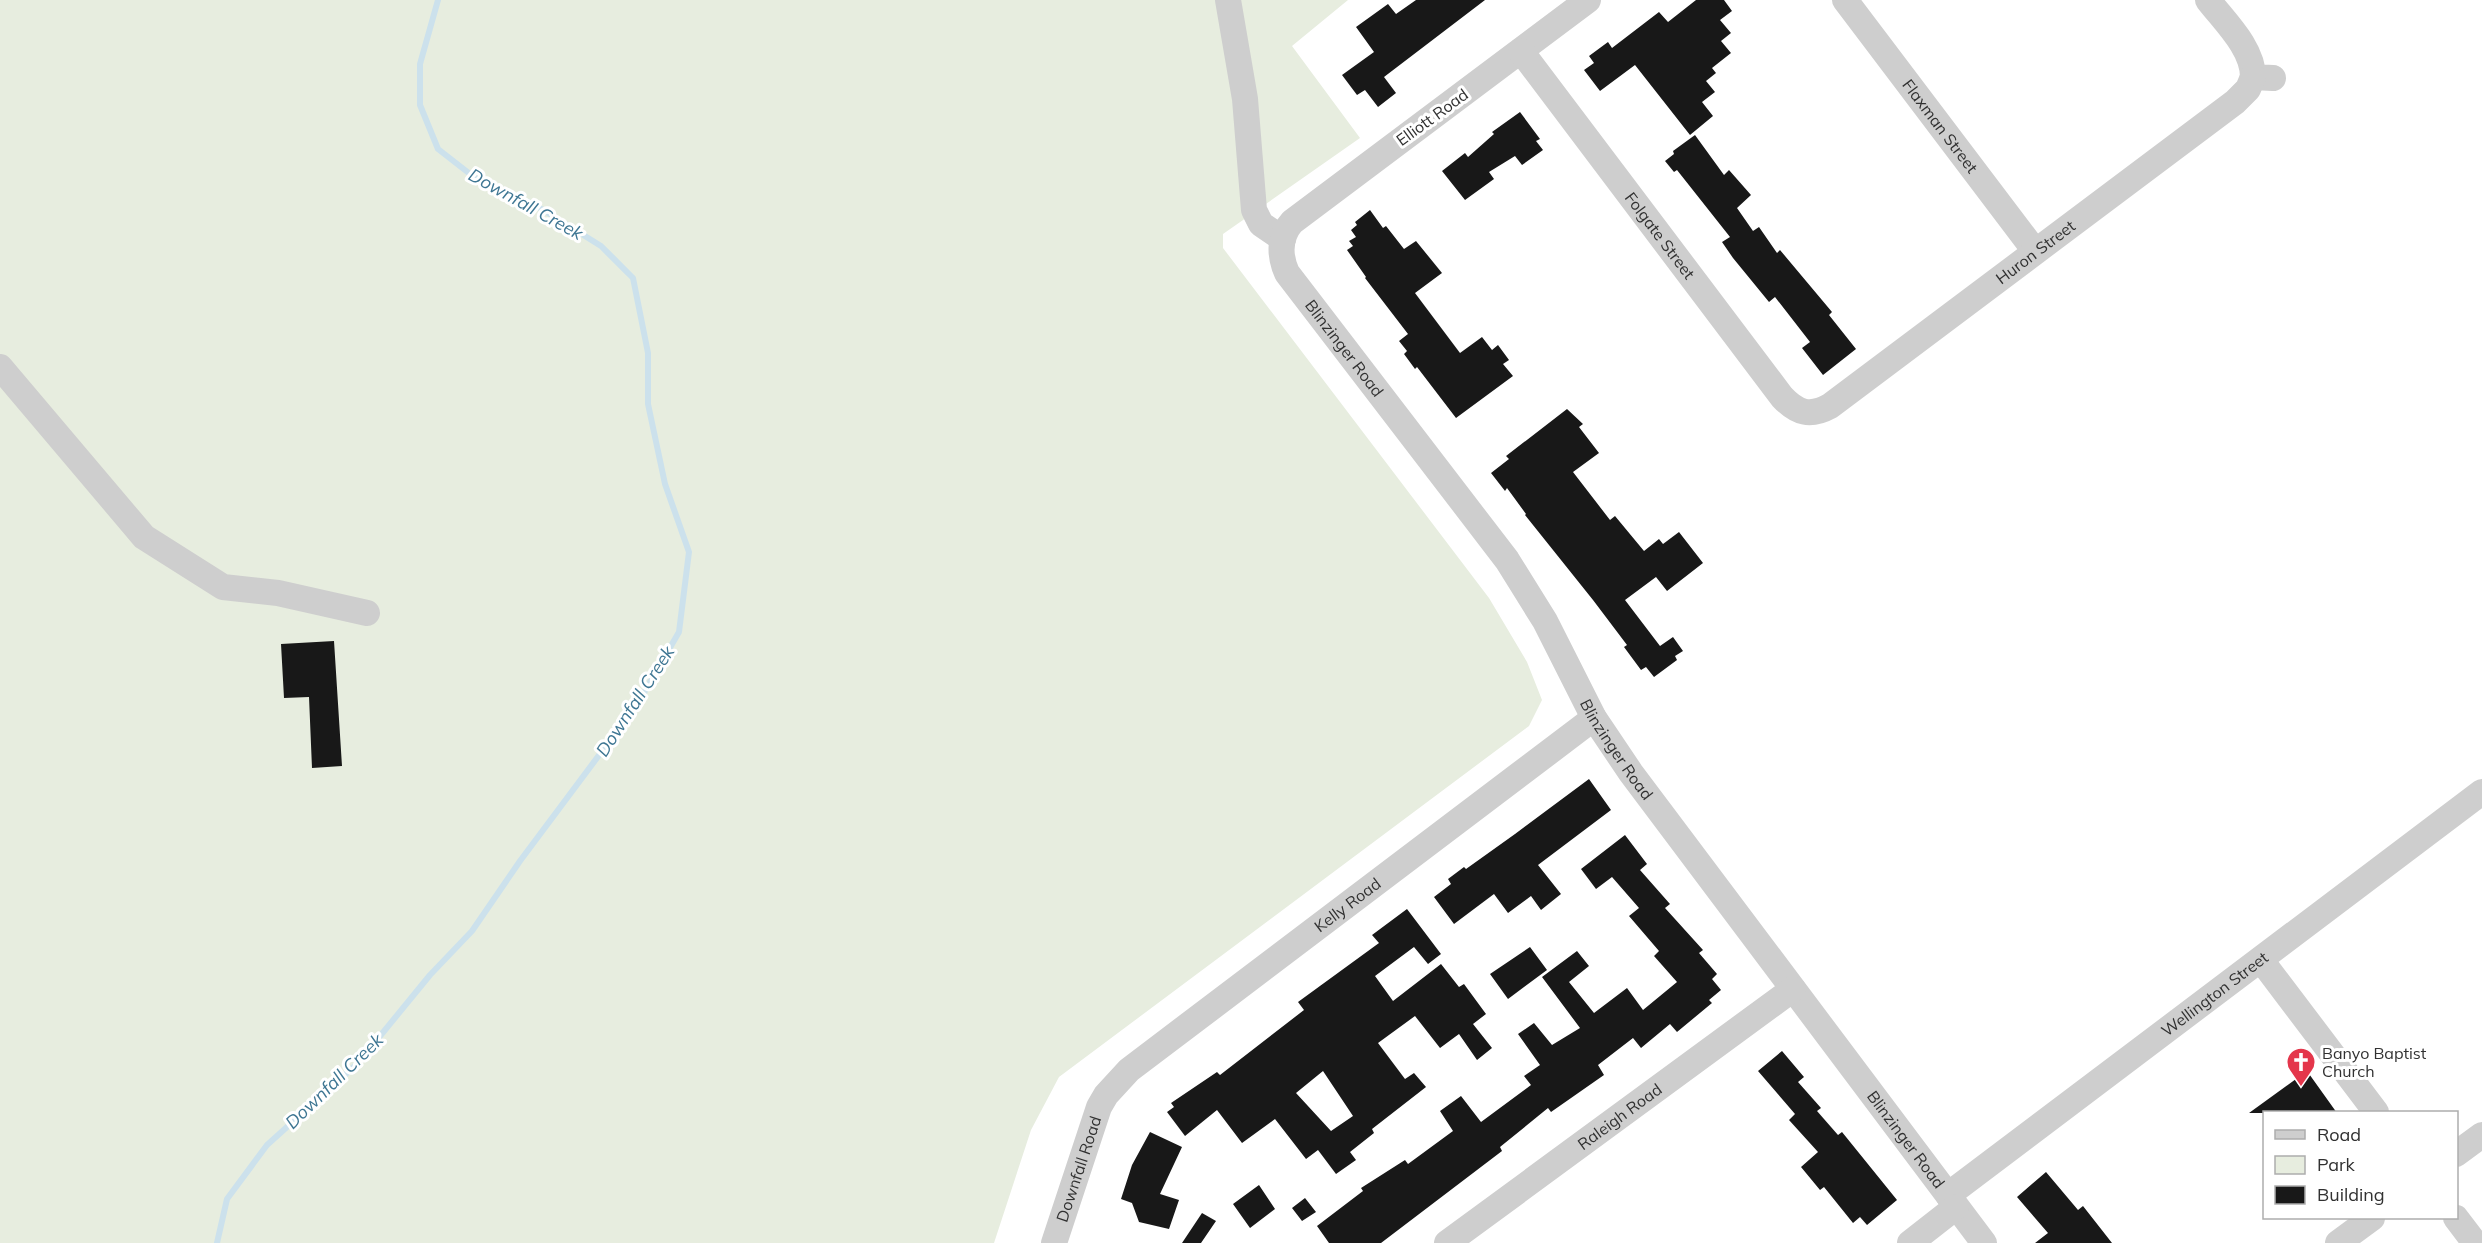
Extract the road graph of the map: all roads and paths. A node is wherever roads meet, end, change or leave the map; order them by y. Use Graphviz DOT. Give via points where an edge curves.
graph roads {
  1 [pos="1228,0"];
  2 [pos="1588,0"];
  3 [pos="1845,0"];
  4 [pos="2208,0"];
  5 [pos="1521,51"];
  6 [pos="1282,239"];
  7 [pos="2036,251"];
  8 [pos="0,367"];
  9 [pos="1806,413"];
  10 [pos="367,613"];
  11 [pos="1594,718"];
  12 [pos="2482,792"];
  13 [pos="2261,960"];
  14 [pos="1793,989"];
  15 [pos="1106,1095"];
  16 [pos="2374,1111"];
  17 [pos="2482,1135"];
  18 [pos="2458,1153"];
  19 [pos="1952,1201"];
  20 [pos="2371,1219"];
  21 [pos="2457,1219"];
  22 [pos="1054,1243"];
  23 [pos="1447,1243"];
  24 [pos="1910,1243"];
  25 [pos="1984,1243"];
  26 [pos="2338,1243"];
  27 [pos="2475,1243"];
  1 -- 6 [label="street" via="1245,99 1254,210 1261,224"];
  2 -- 5 [label="street, Elliott Road"];
  3 -- 7 [label="street, Flaxman Street"];
  4 -- 7 [label="street, Huron Street" via="2263,78"];
  5 -- 6 [label="street, Elliott Road" via="1296,218"];
  5 -- 9 [label="street, Folgate Street" via="1782,397"];
  6 -- 11 [label="street, Blinzinger Road" via="1287,273 1507,560 1545,621"];
  7 -- 9 [label="street, Huron Street" via="1830,406"];
  8 -- 10 [label="street" via="144,537 223,587 278,593"];
  11 -- 14 [label="street, Blinzinger Road" via="1630,773"];
  11 -- 15 [label="street, Kelly Road" via="1129,1070"];
  12 -- 13 [label="street, Wellington Street"];
  13 -- 16 [label="street"];
  13 -- 19 [label="street, Wellington Street"];
  14 -- 19 [label="street, Blinzinger Road"];
  14 -- 23 [label="street, Raleigh Road"];
  15 -- 22 [label="street, Downfall Road" via="1090,1129"];
  17 -- 18 [label="street"];
  19 -- 24 [label="street, Wellington Street"];
  19 -- 25 [label="street, Blinzinger Road"];
  20 -- 26 [label="street"];
  21 -- 27 [label="street"];
}
